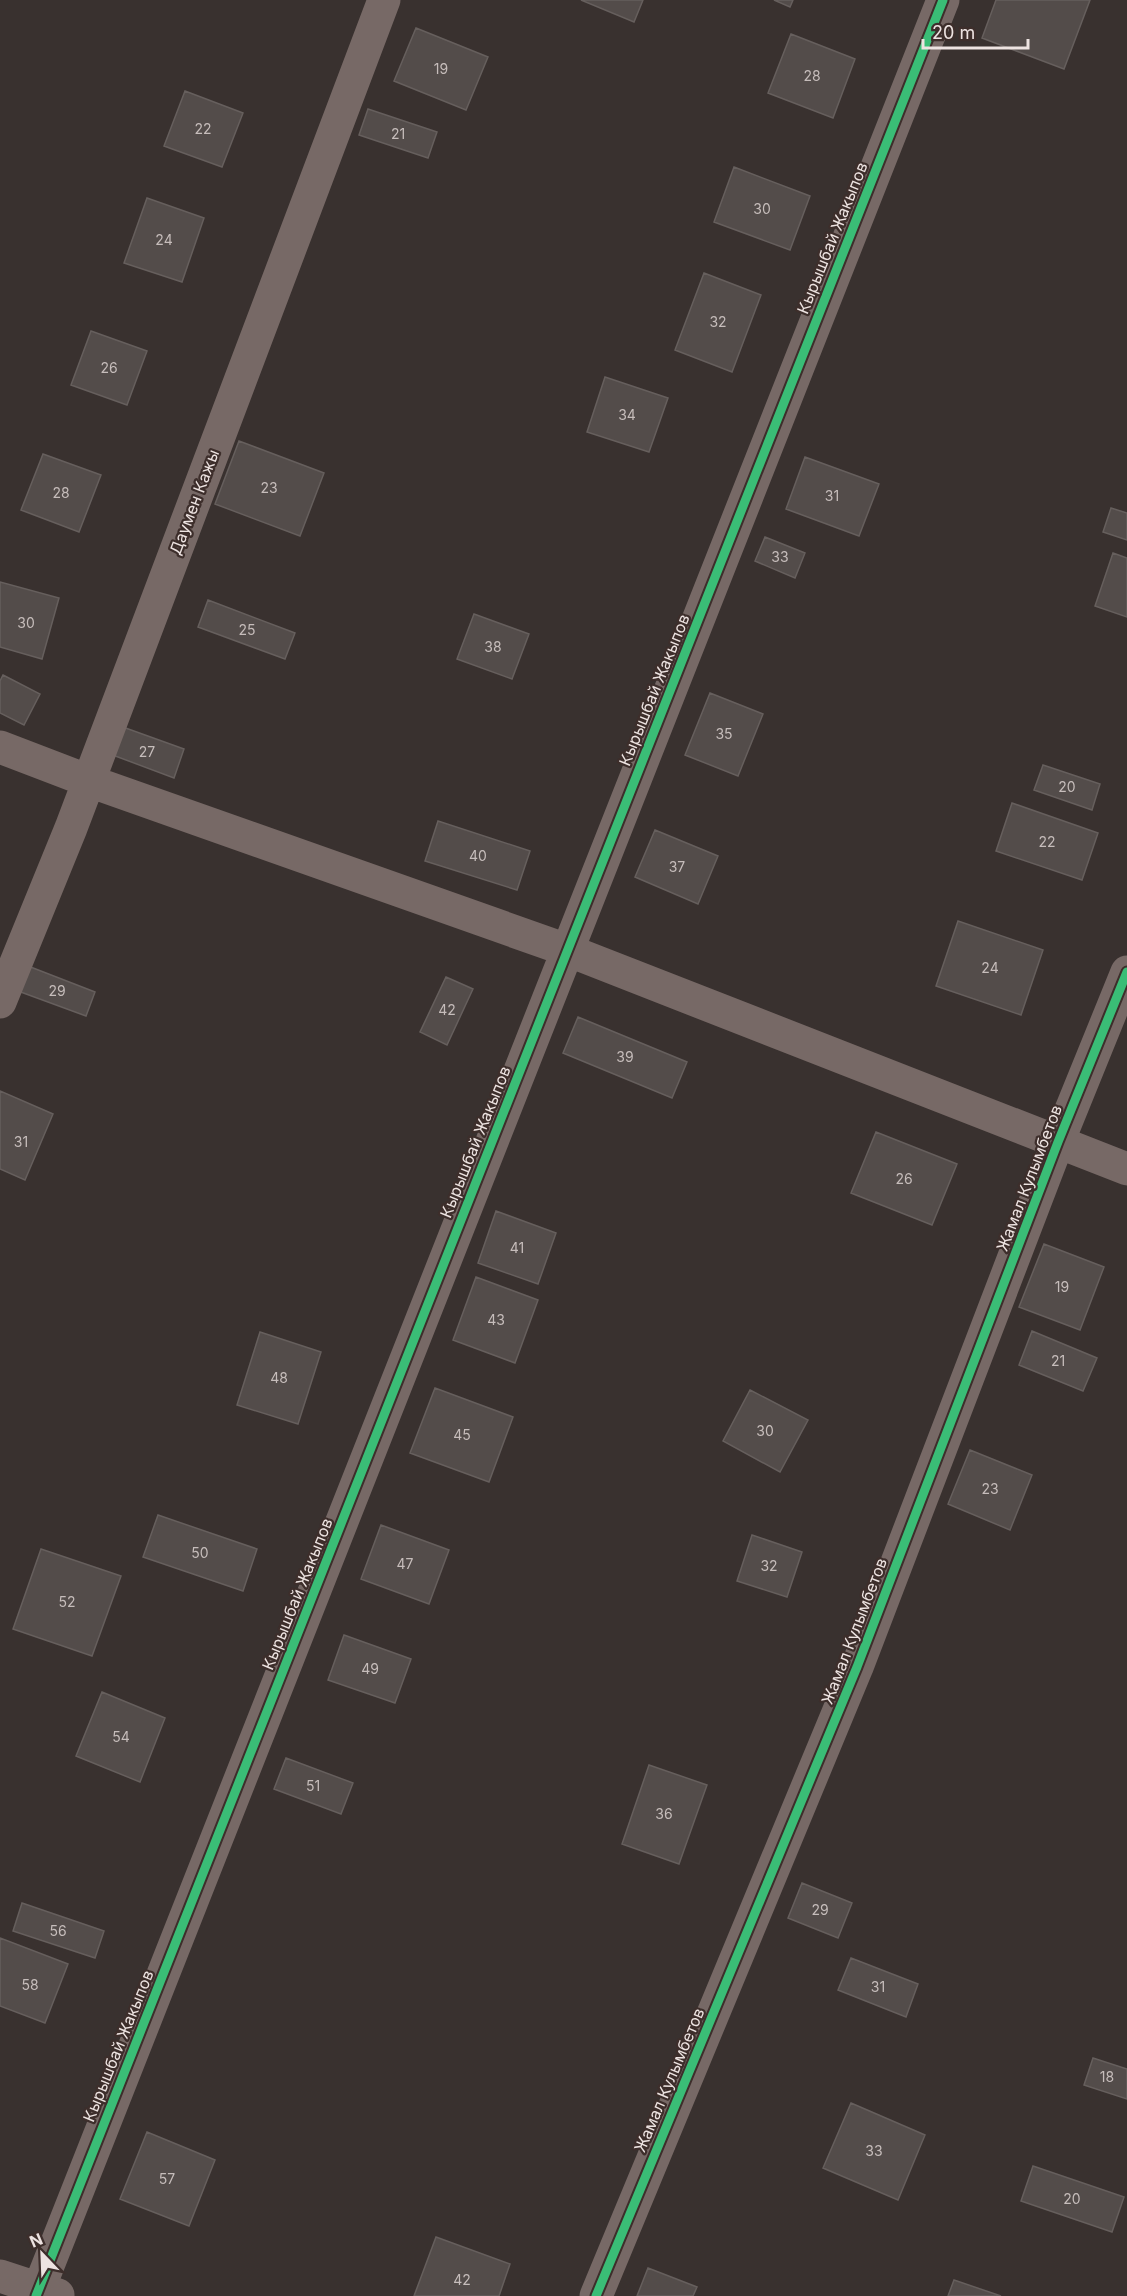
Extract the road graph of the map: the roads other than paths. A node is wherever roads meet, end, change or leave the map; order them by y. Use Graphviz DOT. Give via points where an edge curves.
graph roads {
  1 [pos="384,0"];
  2 [pos="943,0"];
  3 [pos="0,747"];
  4 [pos="89,781"];
  5 [pos="567,950"];
  6 [pos="1127,972"];
  7 [pos="0,1002"];
  8 [pos="1058,1142"];
  9 [pos="1127,1170"];
  10 [pos="0,2276"];
  11 [pos="45,2294"];
  12 [pos="596,2296"];
  1 -- 4 [label="street, Даумен Кажы"];
  2 -- 5 [label="street, Кырышбай Жакыпов"];
  3 -- 4 [label="street"];
  4 -- 5 [label="street"];
  4 -- 7 [label="street, Даумен Кажы"];
  5 -- 8 [label="street"];
  5 -- 11 [label="street, Кырышбай Жакыпов"];
  6 -- 8 [label="street, Жамал Кулымбетов"];
  8 -- 9 [label="street"];
  8 -- 12 [label="street, Жамал Кулымбетов" via="857,1667"];
  10 -- 11 [label="street"];
}
